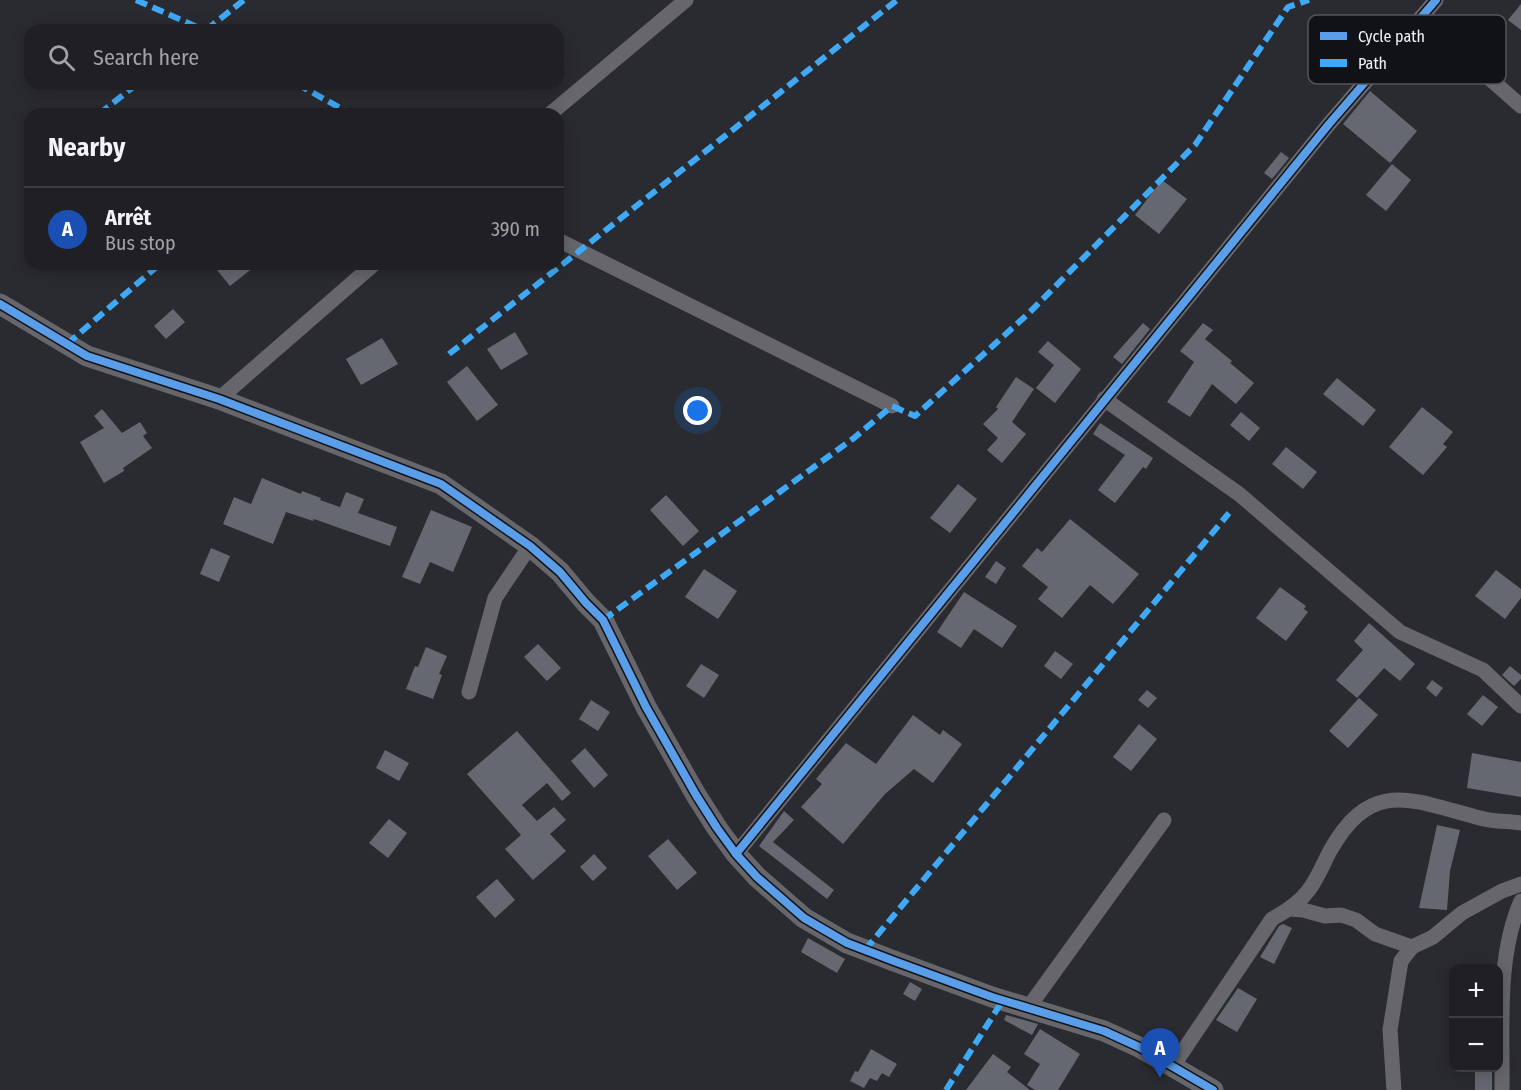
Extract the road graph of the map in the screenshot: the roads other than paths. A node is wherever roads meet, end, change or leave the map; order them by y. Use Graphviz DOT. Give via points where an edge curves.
graph roads {
  1 [pos="686,0"];
  2 [pos="1436,0"];
  3 [pos="1424,15"];
  4 [pos="1364,84"];
  5 [pos="1496,84"];
  6 [pos="1521,106"];
  7 [pos="557,108"];
  8 [pos="564,243"];
  9 [pos="367,270"];
  10 [pos="0,304"];
  11 [pos="219,399"];
  12 [pos="1104,399"];
  13 [pos="892,406"];
  14 [pos="530,546"];
  15 [pos="470,692"];
  16 [pos="1521,706"];
  17 [pos="1164,820"];
  18 [pos="1521,823"];
  19 [pos="736,854"];
  20 [pos="1521,884"];
  21 [pos="1521,901"];
  22 [pos="1289,909"];
  23 [pos="1412,947"];
  24 [pos="1028,1008"];
  25 [pos="1173,1066"];
  26 [pos="1212,1090"];
  27 [pos="1394,1090"];
  28 [pos="1502,1090"];
  1 -- 7 [label="street"];
  2 -- 3 [label="street"];
  4 -- 12 [label="street"];
  5 -- 6 [label="street"];
  8 -- 13 [label="street"];
  9 -- 11 [label="street"];
  10 -- 11 [label="street" via="87,356"];
  11 -- 14 [label="street" via="441,484"];
  12 -- 16 [label="street" via="1239,494 1400,633 1483,670"];
  12 -- 19 [label="street"];
  14 -- 15 [label="street" via="495,598"];
  14 -- 19 [label="street" via="560,572 603,620 681,770"];
  17 -- 24 [label="street"];
  18 -- 22 [label="street" via="1484,819 1414,800 1385,800 1361,811 1338,838 1308,891"];
  19 -- 24 [label="street" via="804,918 847,943"];
  20 -- 23 [label="street" via="1462,913 1433,937"];
  21 -- 28 [label="street" via="1504,980"];
  22 -- 23 [label="street" via="1341,915 1375,934"];
  22 -- 25 [label="street" via="1272,919"];
  23 -- 27 [label="street" via="1401,961 1390,1030"];
  24 -- 25 [label="street" via="1104,1031"];
  25 -- 26 [label="street"];
}
